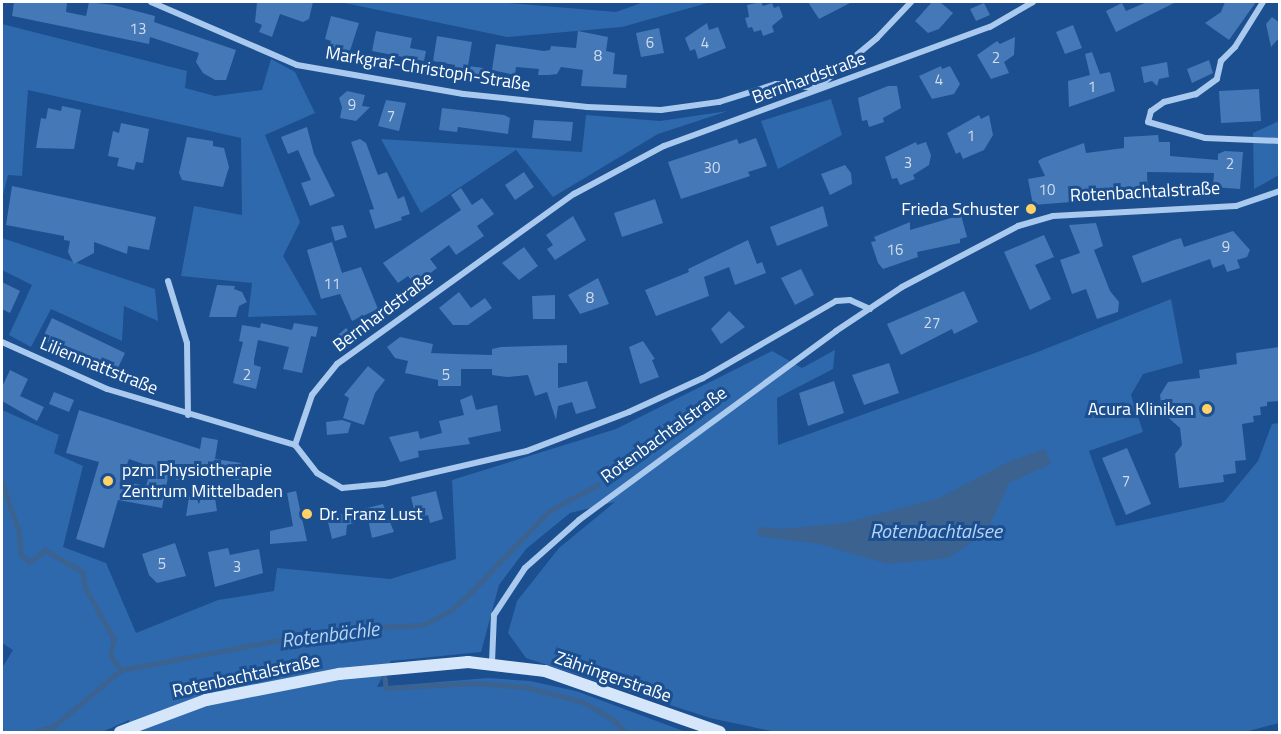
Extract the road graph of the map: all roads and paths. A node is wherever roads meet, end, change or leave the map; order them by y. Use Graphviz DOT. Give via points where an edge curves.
graph roads {
  1 [pos="151,2"];
  2 [pos="911,2"];
  3 [pos="1033,2"];
  4 [pos="1263,2"];
  5 [pos="817,88"];
  6 [pos="1280,141"];
  7 [pos="1280,190"];
  8 [pos="168,281"];
  9 [pos="870,309"];
  10 [pos="2,342"];
  11 [pos="188,415"];
  12 [pos="294,446"];
  13 [pos="492,662"];
  14 [pos="120,732"];
  15 [pos="720,732"];
  1 -- 5 [label="street, Markgraf-Christoph-Straße" via="297,65 464,94 587,107 662,110 718,102 776,84"];
  2 -- 5 [label="street" via="878,38"];
  3 -- 5 [label="street, Bernhardstraße" via="990,27"];
  4 -- 6 [label="street" via="1235,47 1221,61 1217,79 1196,94 1164,102 1151,111 1148,122 1205,138"];
  5 -- 12 [label="street, Bernhardstraße" via="635,159 574,194 337,364 312,395"];
  7 -- 9 [label="street, Rotenbachtalstraße" via="1261,200 1226,207 1053,216 1018,226"];
  8 -- 11 [label="street" via="187,343"];
  9 -- 12 [label="street" via="850,300 836,301 703,378 629,412 515,453 384,484 342,489 317,473"];
  9 -- 13 [label="street, Rotenbachtalstraße" via="579,520 525,568 495,615"];
  10 -- 11 [label="street, Lilienmattstraße" via="107,389"];
  11 -- 12 [label="street, Lilienmattstraße"];
  13 -- 14 [label="main road, Rotenbachtalstraße" via="398,667 300,681 206,700"];
  13 -- 15 [label="main road, Zähringerstraße" via="545,671"];
}
